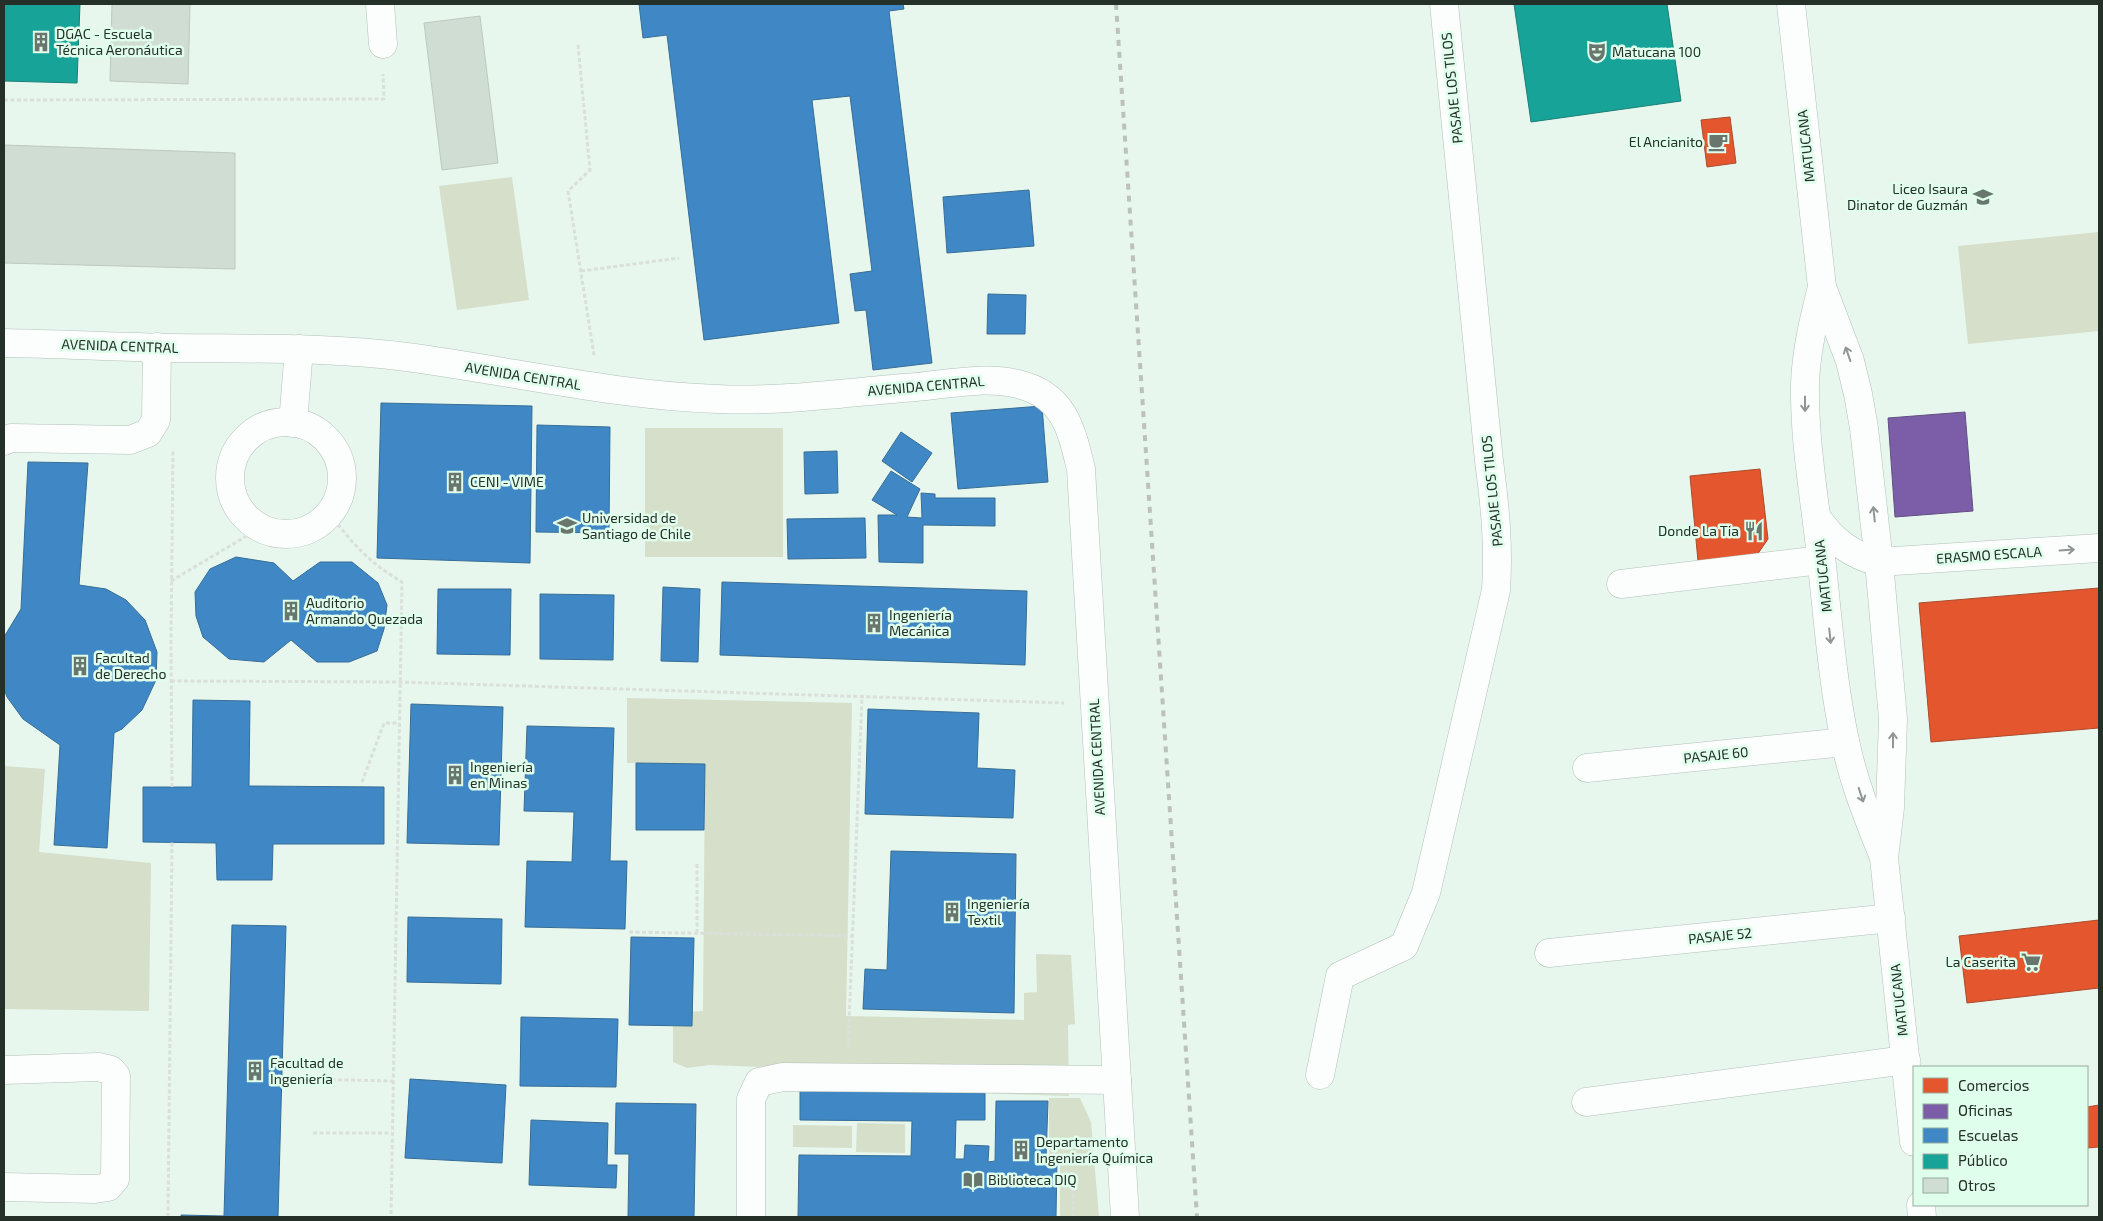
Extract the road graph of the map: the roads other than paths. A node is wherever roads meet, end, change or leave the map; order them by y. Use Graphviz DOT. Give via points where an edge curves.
graph roads {
  1 [pos="380,4"];
  2 [pos="1444,4"];
  3 [pos="1791,4"];
  4 [pos="383,44"];
  5 [pos="1822,287"];
  6 [pos="4,343"];
  7 [pos="157,347"];
  8 [pos="299,349"];
  9 [pos="293,423"];
  10 [pos="4,441"];
  11 [pos="1816,518"];
  12 [pos="2099,548"];
  13 [pos="1821,560"];
  14 [pos="1879,562"];
  15 [pos="1621,584"];
  16 [pos="1845,742"];
  17 [pos="1587,768"];
  18 [pos="1884,858"];
  19 [pos="1891,918"];
  20 [pos="1549,953"];
  21 [pos="1906,1060"];
  22 [pos="4,1070"];
  23 [pos="1320,1075"];
  24 [pos="1117,1080"];
  25 [pos="1586,1102"];
  26 [pos="1913,1132"];
  27 [pos="4,1187"];
  28 [pos="750,1217"];
  29 [pos="1125,1217"];
  1 -- 4 [label="main road"];
  2 -- 23 [label="main road, PASAJE LOS TILOS" via="1498,526 1496,590 1426,893 1404,946 1340,976"];
  3 -- 5 [label="main road, MATUCANA"];
  5 -- 11 [label="main road, MATUCANA, one-way" via="1805,382"];
  14 -- 5 [label="main road, MATUCANA, one-way" via="1858,394 1847,352"];
  6 -- 7 [label="main road, AVENIDA CENTRAL"];
  7 -- 8 [label="main road, AVENIDA CENTRAL"];
  7 -- 10 [label="main road" via="156,420 148,433 130,440 11,438"];
  8 -- 9 [label="main road"];
  8 -- 24 [label="main road, AVENIDA CENTRAL" via="406,357 675,397 750,400 983,381 1018,384 1044,396 1061,410 1081,469"];
  9 -- 9 [label="main road" via="274,424 256,431 242,444 233,461 230,481 234,500 244,516 260,528 278,534 298,534 330,514 342,482 341,465 324,437"];
  11 -- 13 [label="main road, MATUCANA"];
  11 -- 14 [label="main road" via="1850,552"];
  14 -- 12 [label="main road, ERASMO ESCALA, one-way"];
  13 -- 15 [label="main road"];
  13 -- 16 [label="main road, MATUCANA, one-way" via="1835,688"];
  18 -- 14 [label="main road, MATUCANA, one-way" via="1890,808 1893,719"];
  16 -- 17 [label="main road, PASAJE 60"];
  16 -- 18 [label="main road, MATUCANA, one-way" via="1867,816"];
  18 -- 19 [label="main road, MATUCANA"];
  19 -- 20 [label="main road, PASAJE 52"];
  19 -- 21 [label="main road, MATUCANA"];
  21 -- 25 [label="main road"];
  21 -- 26 [label="main road, MATUCANA"];
  22 -- 27 [label="main road" via="98,1068 111,1070 116,1076 116,1179 108,1187"];
  24 -- 28 [label="main road" via="783,1077 760,1082 751,1099"];
  24 -- 29 [label="main road, AVENIDA CENTRAL"];
}
